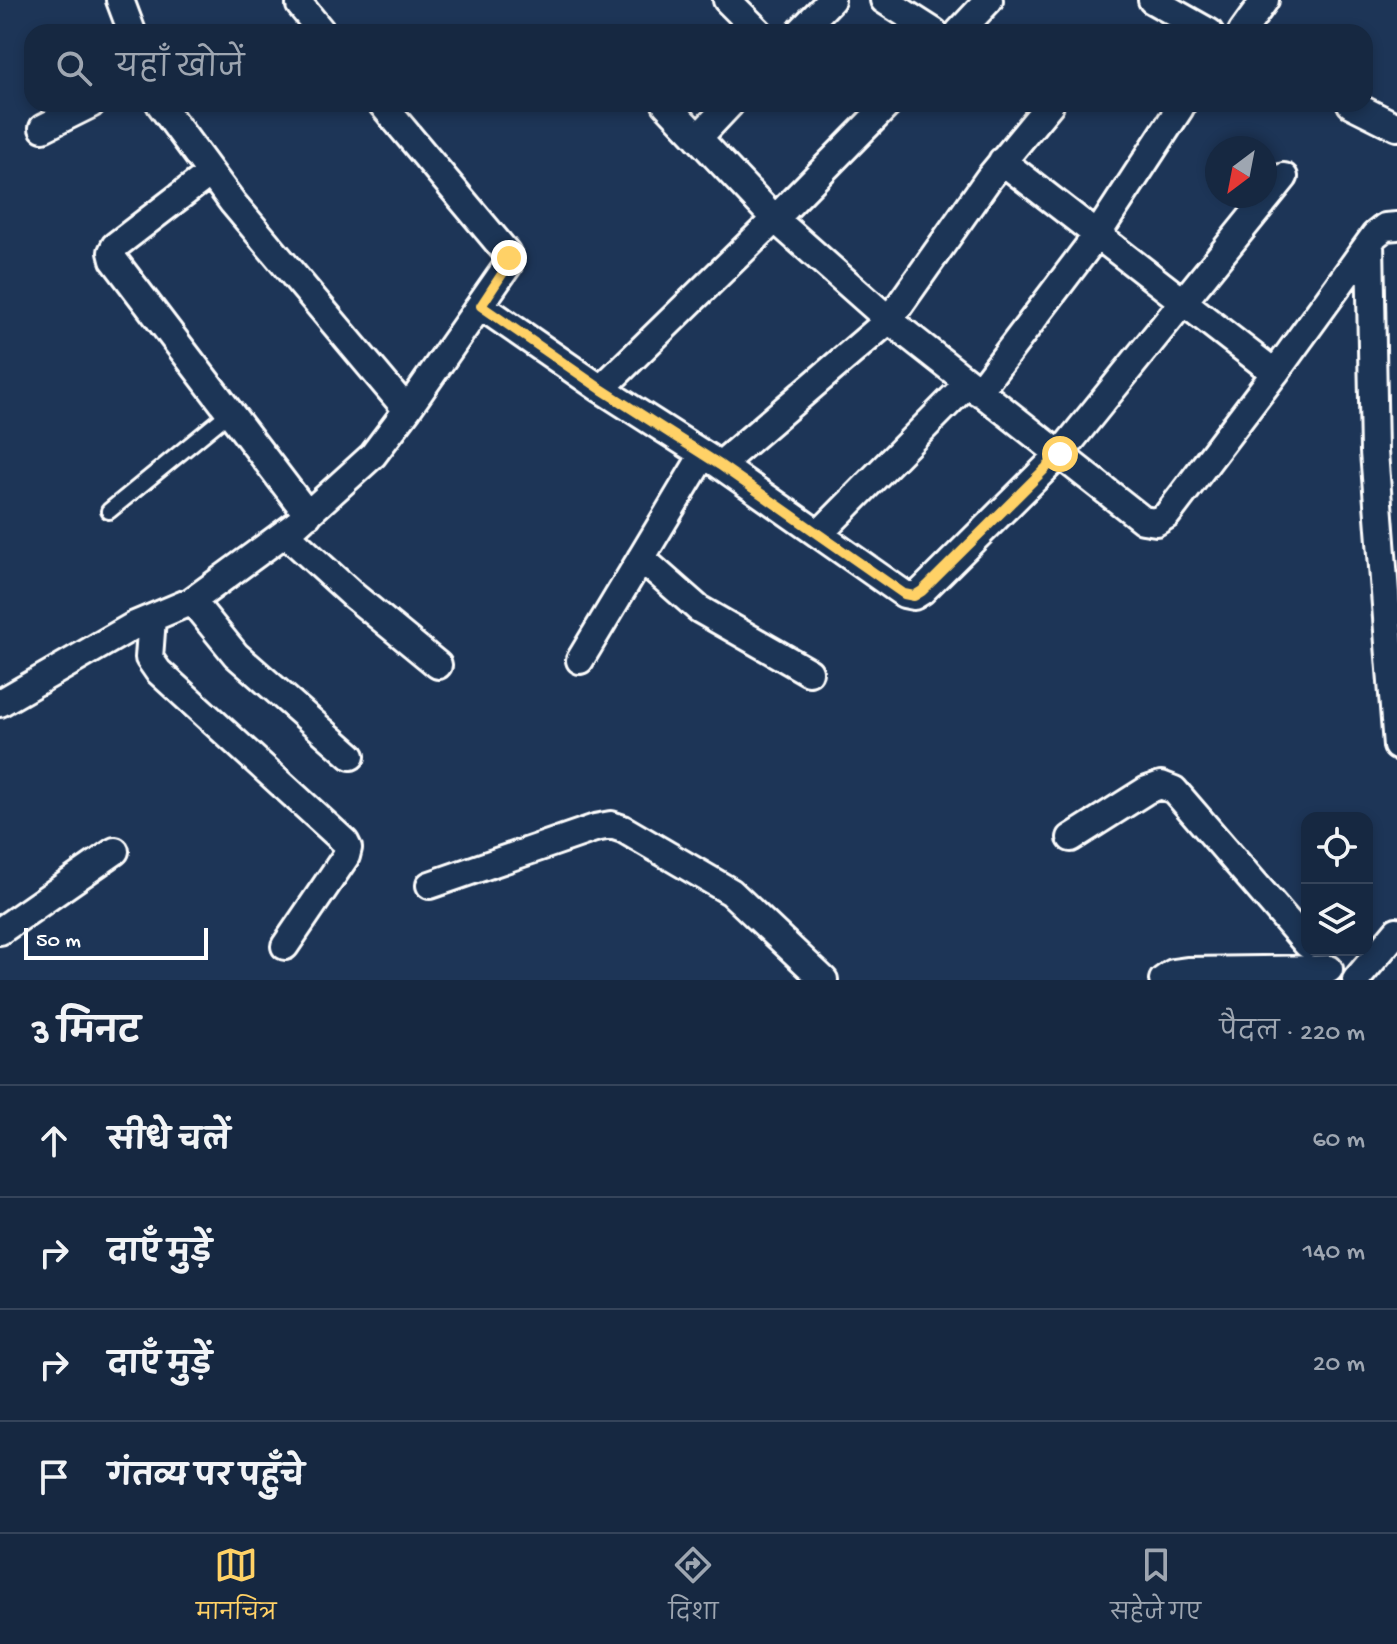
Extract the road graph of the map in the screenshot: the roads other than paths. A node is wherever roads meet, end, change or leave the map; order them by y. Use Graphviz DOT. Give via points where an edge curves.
graph roads {
  1 [pos="120,0"];
  2 [pos="727,0"];
  3 [pos="831,0"];
  4 [pos="884,0"];
  5 [pos="989,0"];
  6 [pos="1152,0"];
  7 [pos="1265,0"];
  8 [pos="300,5"];
  9 [pos="129,24"];
  10 [pos="315,24"];
  11 [pos="751,24"];
  12 [pos="808,24"];
  13 [pos="922,24"];
  14 [pos="966,24"];
  15 [pos="1195,24"];
  16 [pos="1248,24"];
  17 [pos="75,112"];
  18 [pos="166,112"];
  19 [pos="389,112"];
  20 [pos="674,112"];
  21 [pos="722,112"];
  22 [pos="880,112"];
  23 [pos="1043,112"];
  24 [pos="1177,112"];
  25 [pos="1367,112"];
  26 [pos="1397,127"];
  27 [pos="43,128"];
  28 [pos="698,138"];
  29 [pos="1002,161"];
  30 [pos="210,173"];
  31 [pos="1284,177"];
  32 [pos="775,219"];
  33 [pos="1397,226"];
  34 [pos="1097,235"];
  35 [pos="1370,242"];
  36 [pos="1182,302"];
  37 [pos="481,306"];
  38 [pos="889,320"];
  39 [pos="1275,373"];
  40 [pos="972,388"];
  41 [pos="601,389"];
  42 [pos="407,410"];
  43 [pos="229,413"];
  44 [pos="1060,454"];
  45 [pos="712,460"];
  46 [pos="109,511"];
  47 [pos="308,515"];
  48 [pos="285,533"];
  49 [pos="819,534"];
  50 [pos="641,558"];
  51 [pos="192,601"];
  52 [pos="143,621"];
  53 [pos="580,660"];
  54 [pos="438,665"];
  55 [pos="809,672"];
  56 [pos="0,703"];
  57 [pos="1397,746"];
  58 [pos="351,756"];
  59 [pos="1071,838"];
  60 [pos="115,851"];
  61 [pos="430,885"];
  62 [pos="0,931"];
  63 [pos="1397,931"];
  64 [pos="1301,937"];
  65 [pos="285,946"];
  66 [pos="1326,966"];
  67 [pos="824,980"];
  68 [pos="1163,980"];
  69 [pos="1356,980"];
  1 -- 9 [label="street"];
  2 -- 11 [label="street"];
  3 -- 12 [label="street"];
  4 -- 13 [label="street"];
  5 -- 14 [label="street"];
  6 -- 15 [label="street"];
  7 -- 16 [label="street"];
  8 -- 10 [label="street"];
  17 -- 27 [label="street"];
  18 -- 30 [label="street"];
  19 -- 37 [label="street" via="509,258"];
  20 -- 28 [label="street"];
  21 -- 28 [label="street"];
  22 -- 32 [label="street"];
  23 -- 29 [label="street"];
  24 -- 34 [label="street"];
  25 -- 26 [label="street"];
  28 -- 32 [label="street"];
  29 -- 34 [label="street"];
  29 -- 38 [label="street"];
  30 -- 42 [label="street"];
  30 -- 43 [label="street" via="112,252"];
  31 -- 36 [label="street"];
  32 -- 38 [label="street"];
  32 -- 41 [label="street"];
  33 -- 35 [label="street" via="1385,227"];
  34 -- 36 [label="street"];
  34 -- 40 [label="street"];
  35 -- 39 [label="street"];
  35 -- 57 [label="street" via="1374,452"];
  36 -- 39 [label="street"];
  36 -- 44 [label="street"];
  37 -- 41 [label="street"];
  37 -- 42 [label="street"];
  38 -- 40 [label="street"];
  38 -- 45 [label="street"];
  39 -- 44 [label="street" via="1167,515 1156,522 1143,520"];
  40 -- 44 [label="street"];
  40 -- 49 [label="street"];
  41 -- 45 [label="street"];
  42 -- 47 [label="street" via="364,465"];
  43 -- 46 [label="lane"];
  43 -- 47 [label="street"];
  44 -- 49 [label="street" via="914,596"];
  45 -- 49 [label="street"];
  45 -- 50 [label="street"];
  47 -- 48 [label="street"];
  48 -- 51 [label="street"];
  48 -- 54 [label="street"];
  50 -- 53 [label="street"];
  50 -- 55 [label="street" via="699,609"];
  51 -- 52 [label="street"];
  51 -- 58 [label="street" via="236,655"];
  52 -- 56 [label="street"];
  52 -- 65 [label="street" via="149,658 158,671 348,848"];
  59 -- 64 [label="street" via="1147,790 1161,785 1174,790"];
  60 -- 62 [label="street"];
  61 -- 67 [label="street" via="611,825 731,892"];
  63 -- 69 [label="street"];
  66 -- 68 [label="street" via="1187,971"];
}
